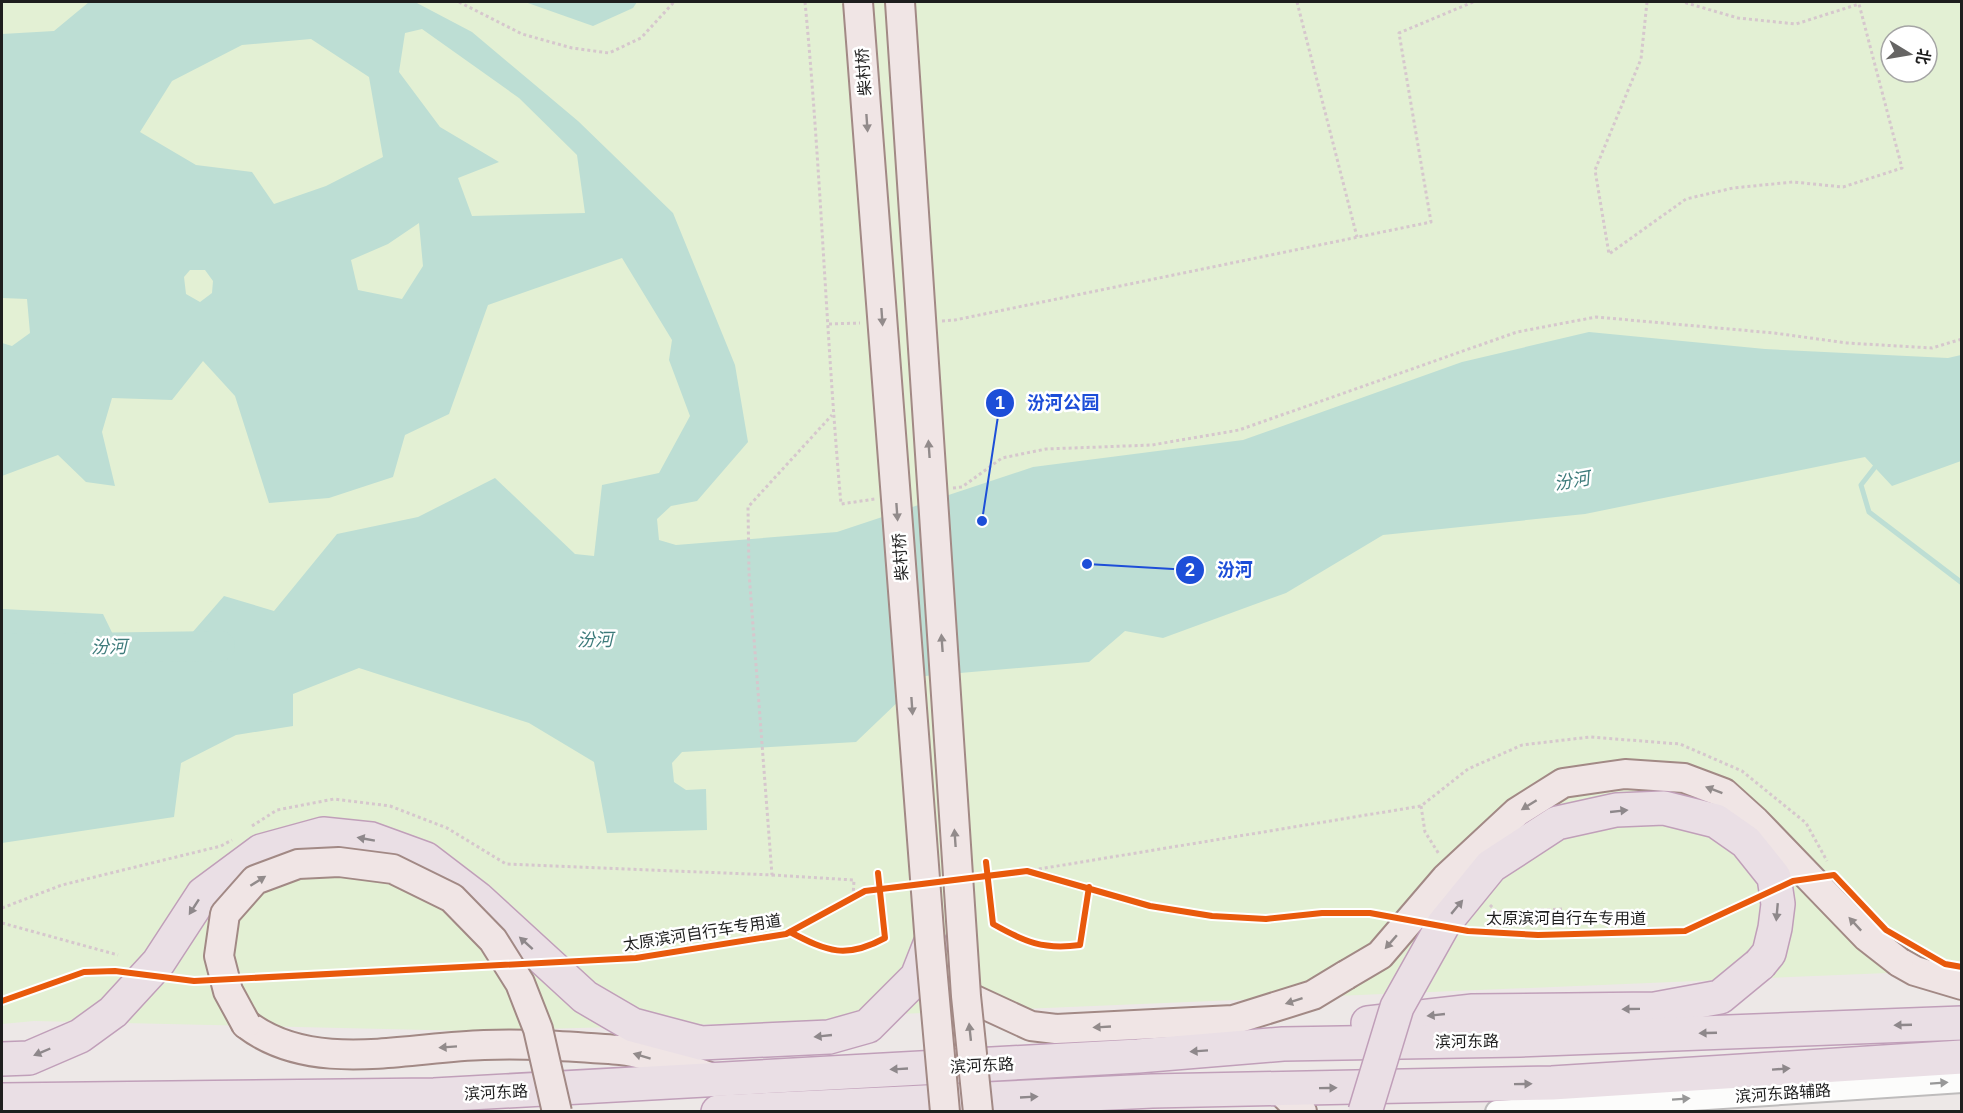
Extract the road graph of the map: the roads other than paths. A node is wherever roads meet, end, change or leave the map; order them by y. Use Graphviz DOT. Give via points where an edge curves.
graph roads {
  1 [pos="858,2"];
  2 [pos="900,2"];
  3 [pos="930,944"];
  4 [pos="1962,985"];
  5 [pos="966,996"];
  6 [pos="1962,1023"];
  7 [pos="1241,1048"];
  8 [pos="1962,1058"];
  9 [pos="2,1059"];
  10 [pos="1962,1081"];
  11 [pos="1418,1086"];
  12 [pos="1279,1089"];
  13 [pos="718,1096"];
  14 [pos="2,1100"];
  15 [pos="557,1112"];
  16 [pos="945,1112"];
  17 [pos="978,1112"];
  18 [pos="1302,1112"];
  19 [pos="1365,1112"];
  20 [pos="1398,1112"];
  21 [pos="1497,1112"];
  1 -- 3 [label="main road, 柴村桥, one-way, bridge"];
  5 -- 2 [label="main road, one-way, bridge"];
  3 -- 9 [label="highway, one-way" via="917,977 868,1026 829,1037 700,1043 633,1025 585,997 477,898 426,859 371,839 323,834 261,851 203,894 158,963 113,1012 80,1036 28,1058"];
  3 -- 16 [label="main road, 柴村桥, bridge"];
  4 -- 5 [label="main road, one-way, bridge" via="1915,971 1867,937 1724,794 1684,778 1625,774 1563,783 1517,812 1446,878 1380,955 1313,995 1233,1020 1056,1029 1031,1026"];
  17 -- 5 [label="main road, one-way, bridge"];
  6 -- 7 [label="highway, 滨河东路, one-way"];
  7 -- 13 [label="highway, 滨河东路, one-way"];
  19 -- 7 [label="highway, one-way, bridge" via="1397,1007 1443,925 1491,866 1557,823 1616,810 1664,808 1716,820 1746,842 1774,878 1778,904 1769,954 1720,997 1655,1009 1473,1011 1320,1028"];
  11 -- 8 [label="highway, 滨河东路, one-way" via="1552,1083"];
  21 -- 10 [label="street, 滨河东路辅路, one-way"];
  12 -- 11 [label="highway, 滨河东路, one-way"];
  11 -- 20 [label="highway"];
  13 -- 12 [label="highway, 滨河东路, one-way"];
  12 -- 18 [label="main road"];
  13 -- 14 [label="highway, 滨河东路"];
  13 -- 15 [label="main road, one-way, bridge" via="624,1050 485,1045 336,1055 262,1037 246,1024 228,992 219,956 225,914 255,880 298,864 339,862 393,869 452,898 493,940 520,983 538,1029"];
}
